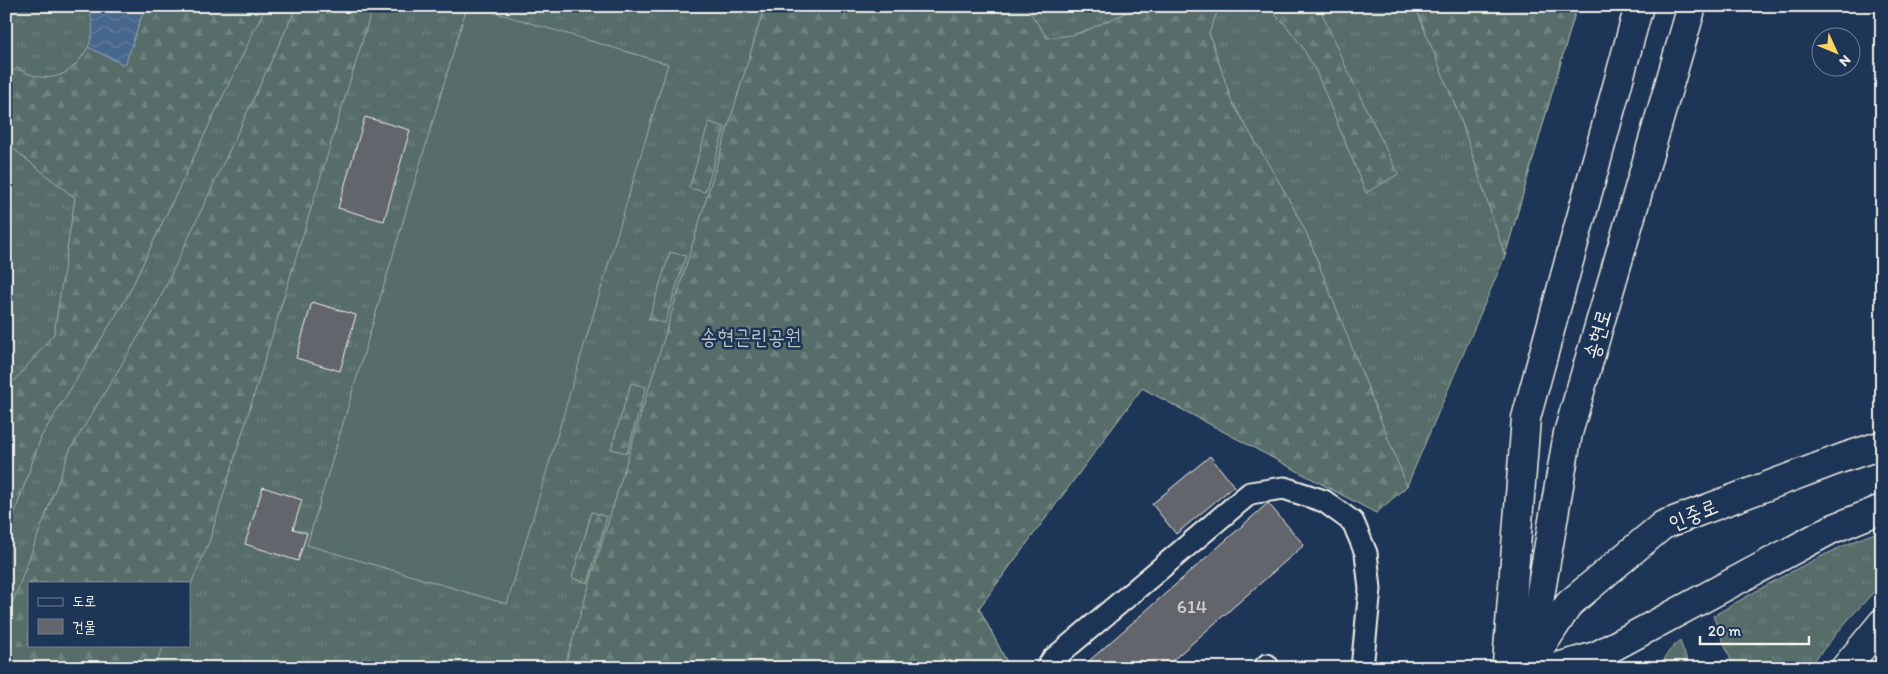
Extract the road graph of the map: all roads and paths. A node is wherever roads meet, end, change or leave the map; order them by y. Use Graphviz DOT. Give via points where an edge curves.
graph roads {
  1 [pos="1638,6"];
  2 [pos="1692,6"];
  3 [pos="1882,445"];
  4 [pos="1882,509"];
  5 [pos="1882,623"];
  6 [pos="1513,667"];
  7 [pos="1047,668"];
  8 [pos="1362,668"];
  9 [pos="1554,668"];
  10 [pos="1845,668"];
  1 -- 6 [label="street" via="1526,418"];
  2 -- 6 [label="street, 송현로" via="1568,433 1536,620"];
  3 -- 6 [label="street, 인중로" via="1664,525 1569,604"];
  4 -- 9 [label="street" via="1832,530 1596,656"];
  5 -- 10 [label="street"];
  7 -- 8 [label="lane" via="1052,660 1250,493 1284,488 1324,501 1353,522 1366,553 1370,589"];
}
